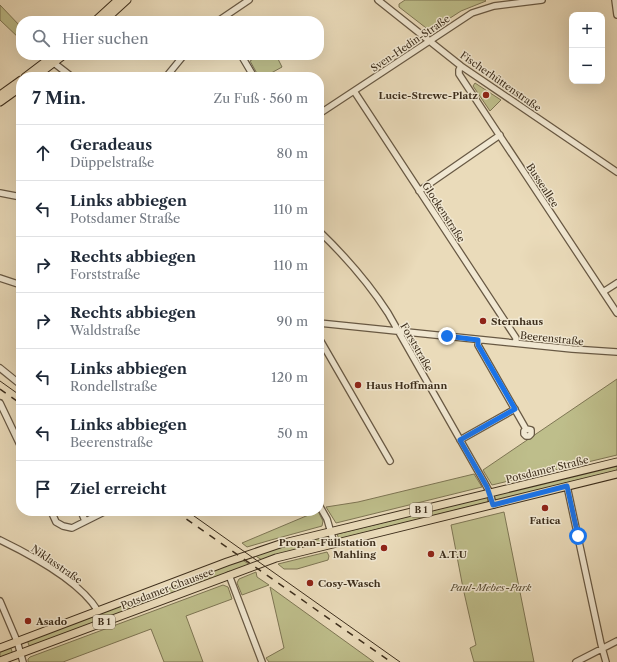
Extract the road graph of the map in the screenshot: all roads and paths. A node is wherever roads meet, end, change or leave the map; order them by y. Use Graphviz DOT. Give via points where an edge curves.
graph roads {
  1 [pos="118,0"];
  2 [pos="127,0"];
  3 [pos="249,0"];
  4 [pos="378,0"];
  5 [pos="542,0"];
  6 [pos="615,0"];
  7 [pos="617,15"];
  8 [pos="100,16"];
  9 [pos="109,16"];
  10 [pos="226,16"];
  11 [pos="429,40"];
  12 [pos="52,60"];
  13 [pos="53,60"];
  14 [pos="55,60"];
  15 [pos="180,60"];
  16 [pos="244,60"];
  17 [pos="461,66"];
  18 [pos="32,72"];
  19 [pos="40,72"];
  20 [pos="67,72"];
  21 [pos="170,72"];
  22 [pos="251,72"];
  23 [pos="16,84"];
  24 [pos="16,91"];
  25 [pos="354,91"];
  26 [pos="0,95"];
  27 [pos="0,102"];
  28 [pos="324,111"];
  29 [pos="500,135"];
  30 [pos="616,170"];
  31 [pos="419,191"];
  32 [pos="0,193"];
  33 [pos="16,196"];
  34 [pos="324,236"];
  35 [pos="0,278"];
  36 [pos="16,283"];
  37 [pos="617,283"];
  38 [pos="603,292"];
  39 [pos="617,313"];
  40 [pos="324,324"];
  41 [pos="398,331"];
  42 [pos="478,340"];
  43 [pos="516,343"];
  44 [pos="324,347"];
  45 [pos="617,352"];
  46 [pos="0,368"];
  47 [pos="16,381"];
  48 [pos="0,403"];
  49 [pos="515,409"];
  50 [pos="526,429"];
  51 [pos="16,437"];
  52 [pos="460,440"];
  53 [pos="390,461"];
  54 [pos="617,462"];
  55 [pos="617,474"];
  56 [pos="567,486"];
  57 [pos="490,493"];
  58 [pos="493,505"];
  59 [pos="324,514"];
  60 [pos="53,516"];
  61 [pos="83,516"];
  62 [pos="96,516"];
  63 [pos="85,521"];
  64 [pos="332,532"];
  65 [pos="0,540"];
  66 [pos="334,543"];
  67 [pos="227,562"];
  68 [pos="229,575"];
  69 [pos="0,601"];
  70 [pos="98,611"];
  71 [pos="17,641"];
  72 [pos="617,641"];
  73 [pos="0,648"];
  74 [pos="602,649"];
  75 [pos="21,653"];
  76 [pos="0,661"];
  77 [pos="23,662"];
  78 [pos="262,662"];
  79 [pos="576,662"];
  80 [pos="606,662"];
  1 -- 8 [label="main road"];
  2 -- 9 [label="main road"];
  3 -- 10 [label="street"];
  4 -- 11 [label="street, Fischerhüttenstraße"];
  5 -- 11 [label="street, Sven-Hedin-Straße" via="484,9 463,18"];
  6 -- 7 [label="street"];
  11 -- 17 [label="street, Fischerhüttenstraße"];
  11 -- 25 [label="street, Sven-Hedin-Straße"];
  12 -- 18 [label="main road"];
  13 -- 19 [label="main road"];
  14 -- 20 [label="street"];
  15 -- 21 [label="street"];
  16 -- 22 [label="street"];
  17 -- 29 [label="street, Busseallee" via="459,74"];
  17 -- 30 [label="street, Fischerhüttenstraße"];
  23 -- 26 [label="main road"];
  24 -- 27 [label="main road"];
  25 -- 28 [label="street, Sven-Hedin-Straße"];
  25 -- 31 [label="street, Glockenstraße"];
  29 -- 31 [label="street"];
  29 -- 38 [label="street, Busseallee"];
  31 -- 43 [label="street, Glockenstraße" via="516,338"];
  32 -- 33 [label="street"];
  34 -- 41 [label="street, Forststraße" via="369,285"];
  35 -- 36 [label="street"];
  37 -- 38 [label="street"];
  38 -- 39 [label="street, Busseallee"];
  40 -- 41 [label="street, Beerenstraße"];
  41 -- 42 [label="street, Beerenstraße"];
  41 -- 52 [label="street, Forststraße"];
  42 -- 43 [label="street, Beerenstraße"];
  42 -- 49 [label="street" via="478,345"];
  43 -- 45 [label="street, Beerenstraße"];
  44 -- 53 [label="street"];
  46 -- 47 [label="street"];
  48 -- 51 [label="street"];
  49 -- 50 [label="street"];
  49 -- 52 [label="street"];
  52 -- 57 [label="street, Forststraße"];
  54 -- 57 [label="main road, Potsdamer Straße / B 1"];
  55 -- 56 [label="main road, B 1"];
  56 -- 58 [label="main road, B 1"];
  56 -- 74 [label="street"];
  57 -- 58 [label="street, Forststraße"];
  57 -- 64 [label="main road, Potsdamer Straße / B 1"];
  58 -- 66 [label="main road, B 1"];
  59 -- 64 [label="street"];
  60 -- 63 [label="street" via="56,522 72,528"];
  61 -- 63 [label="street"];
  62 -- 63 [label="street"];
  64 -- 66 [label="street"];
  64 -- 67 [label="main road, Potsdamer Straße / B 1" via="280,544"];
  65 -- 70 [label="street, Niklasstraße" via="40,562 72,584 95,605"];
  66 -- 68 [label="main road, B 1" via="276,558"];
  67 -- 70 [label="main road, Potsdamer Chaussee / B 1"];
  68 -- 75 [label="main road, Potsdamer Chaussee / B 1"];
  68 -- 78 [label="street"];
  69 -- 71 [label="street"];
  70 -- 71 [label="main road, Potsdamer Chaussee / B 1"];
  71 -- 73 [label="main road, Potsdamer Chaussee / B 1"];
  71 -- 75 [label="street"];
  72 -- 74 [label="street"];
  74 -- 79 [label="street"];
  74 -- 80 [label="street"];
  75 -- 76 [label="main road, Potsdamer Chaussee / B 1"];
  75 -- 77 [label="street"];
}
